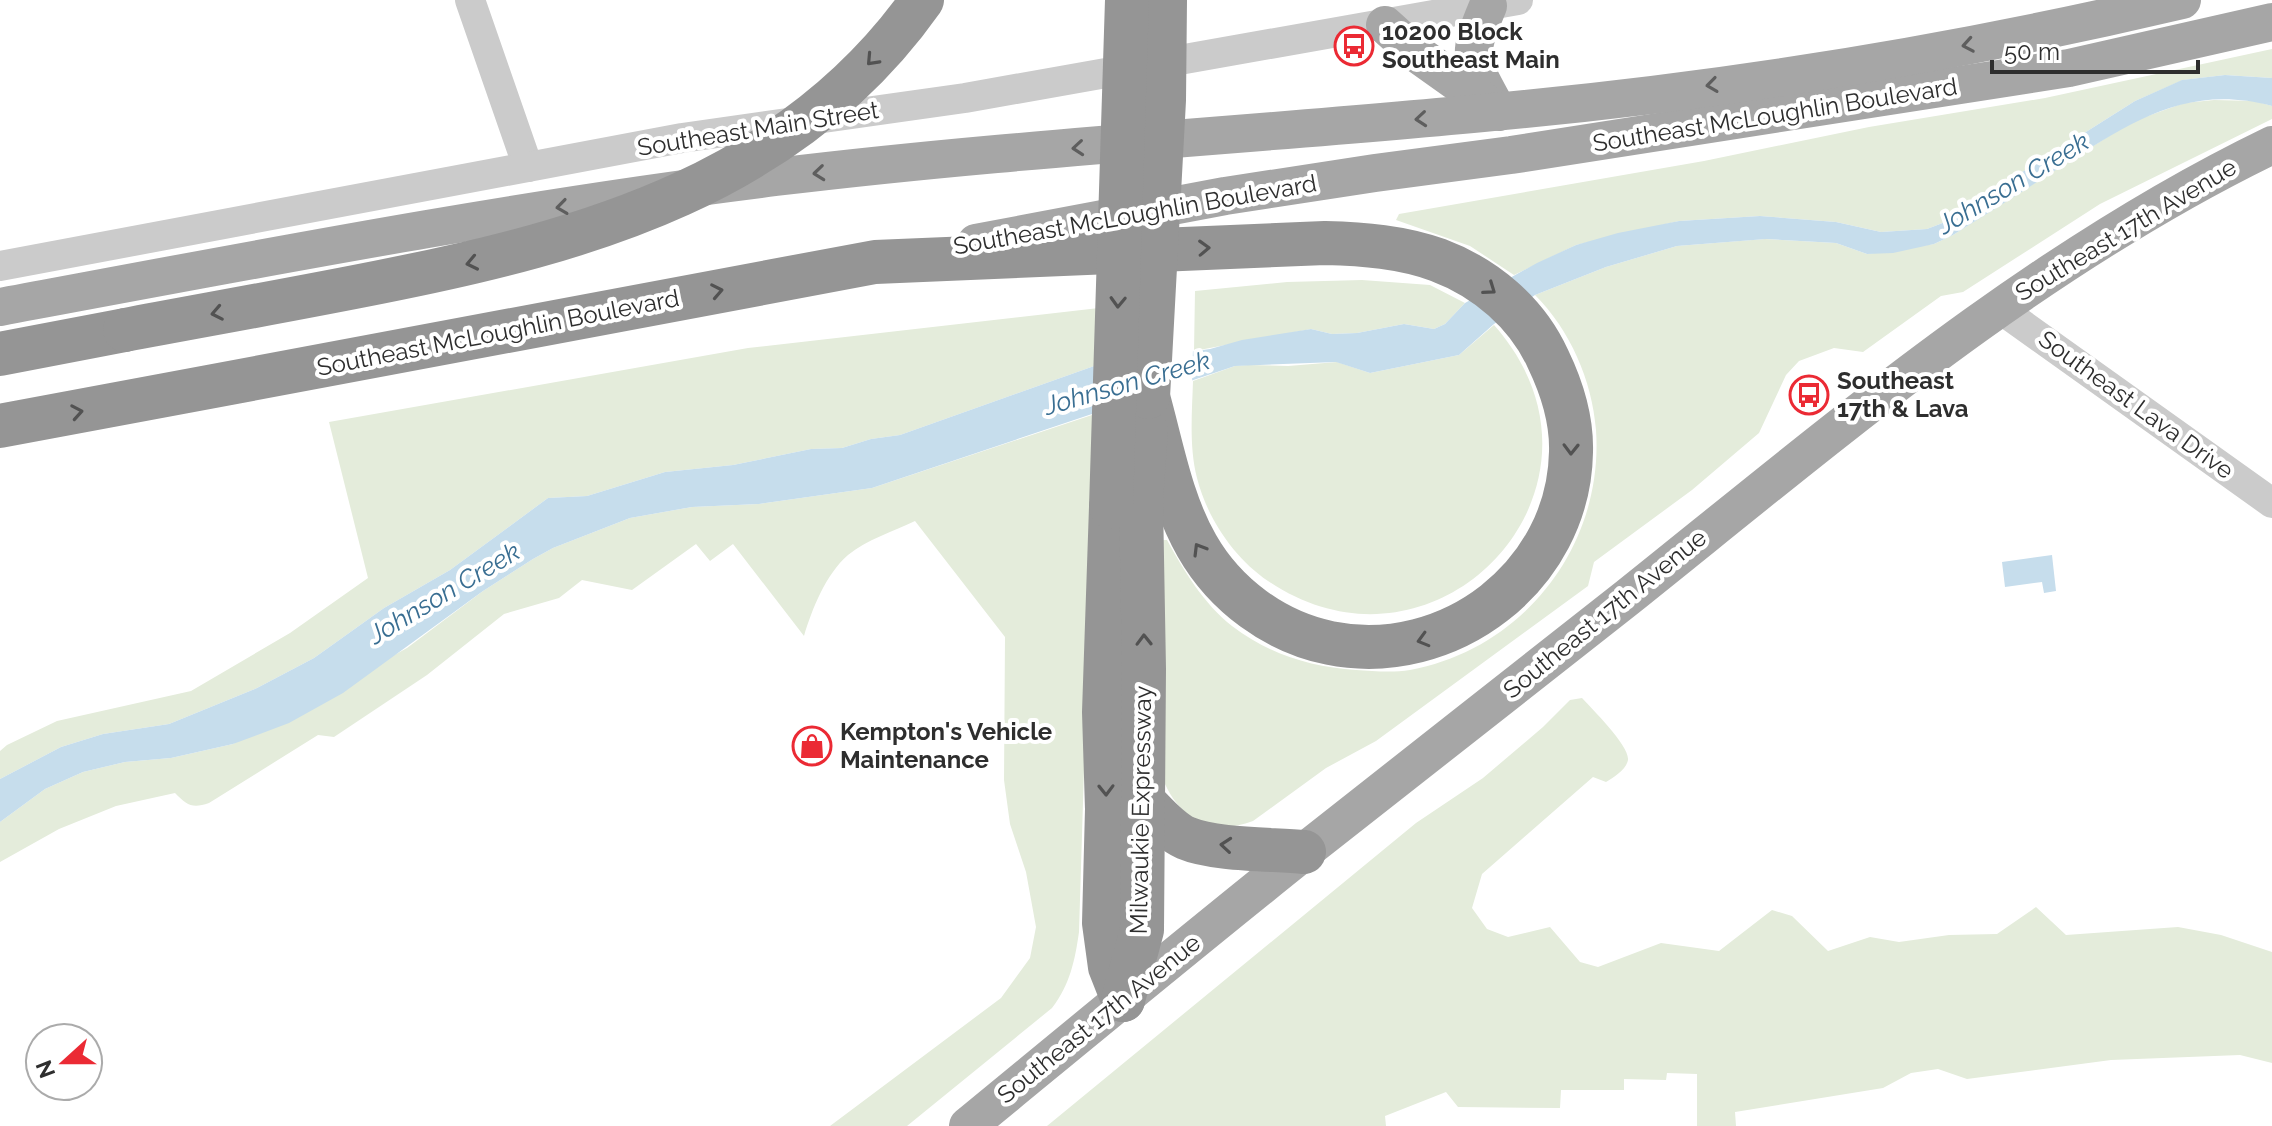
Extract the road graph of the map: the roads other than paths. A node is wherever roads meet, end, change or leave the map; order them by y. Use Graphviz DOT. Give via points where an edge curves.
graph roads {
  1 [pos="470,0"];
  2 [pos="922,0"];
  3 [pos="1127,0"];
  4 [pos="1165,0"];
  5 [pos="2182,0"];
  6 [pos="1503,3"];
  7 [pos="2272,22"];
  8 [pos="1385,25"];
  9 [pos="1499,112"];
  10 [pos="2272,145"];
  11 [pos="528,167"];
  12 [pos="875,262"];
  13 [pos="0,266"];
  14 [pos="0,307"];
  15 [pos="1999,308"];
  16 [pos="0,354"];
  17 [pos="0,426"];
  18 [pos="1142,501"];
  19 [pos="2272,503"];
  20 [pos="1144,802"];
  21 [pos="1304,852"];
  22 [pos="1123,1000"];
  23 [pos="968,1126"];
  1 -- 11 [label="street"];
  2 -- 16 [label="highway, one-way, bridge" via="882,50 825,106 774,144 663,203 603,227 495,258"];
  3 -- 18 [label="highway, Milwaukie Expressway, one-way, bridge"];
  4 -- 18 [label="highway, bridge"];
  5 -- 9 [label="main road, Southeast McLoughlin Boulevard, one-way" via="1869,63"];
  6 -- 8 [label="street, Southeast Main Street"];
  6 -- 9 [label="main road" via="1474,40 1472,57"];
  7 -- 12 [label="main road, Southeast McLoughlin Boulevard" via="2069,68 1225,196"];
  8 -- 9 [label="main road"];
  8 -- 11 [label="street, Southeast Main Street"];
  9 -- 14 [label="main road, Southeast McLoughlin Boulevard, one-way" via="763,179 412,231"];
  10 -- 15 [label="main road, Southeast 17th Avenue" via="2191,186"];
  11 -- 13 [label="street, Southeast Main Street"];
  17 -- 12 [label="highway, Southeast McLoughlin Boulevard, one-way"];
  12 -- 18 [label="highway, one-way" via="1325,243 1421,254 1502,297 1534,332 1568,412 1566,493 1531,567 1502,599 1468,622 1388,647 1346,646 1306,637 1269,619 1237,596 1189,531"];
  15 -- 19 [label="street, Southeast Lava Drive"];
  15 -- 21 [label="main road, Southeast 17th Avenue" via="1869,402"];
  20 -- 18 [label="highway, Milwaukie Expressway, one-way"];
  18 -- 22 [label="highway, Milwaukie Expressway, one-way" via="1104,712 1104,923 1110,967"];
  21 -- 20 [label="highway, one-way" via="1186,838"];
  20 -- 22 [label="highway, Milwaukie Expressway" via="1142,930"];
  21 -- 22 [label="main road, Southeast 17th Avenue"];
  22 -- 23 [label="main road, Southeast 17th Avenue"];
}
